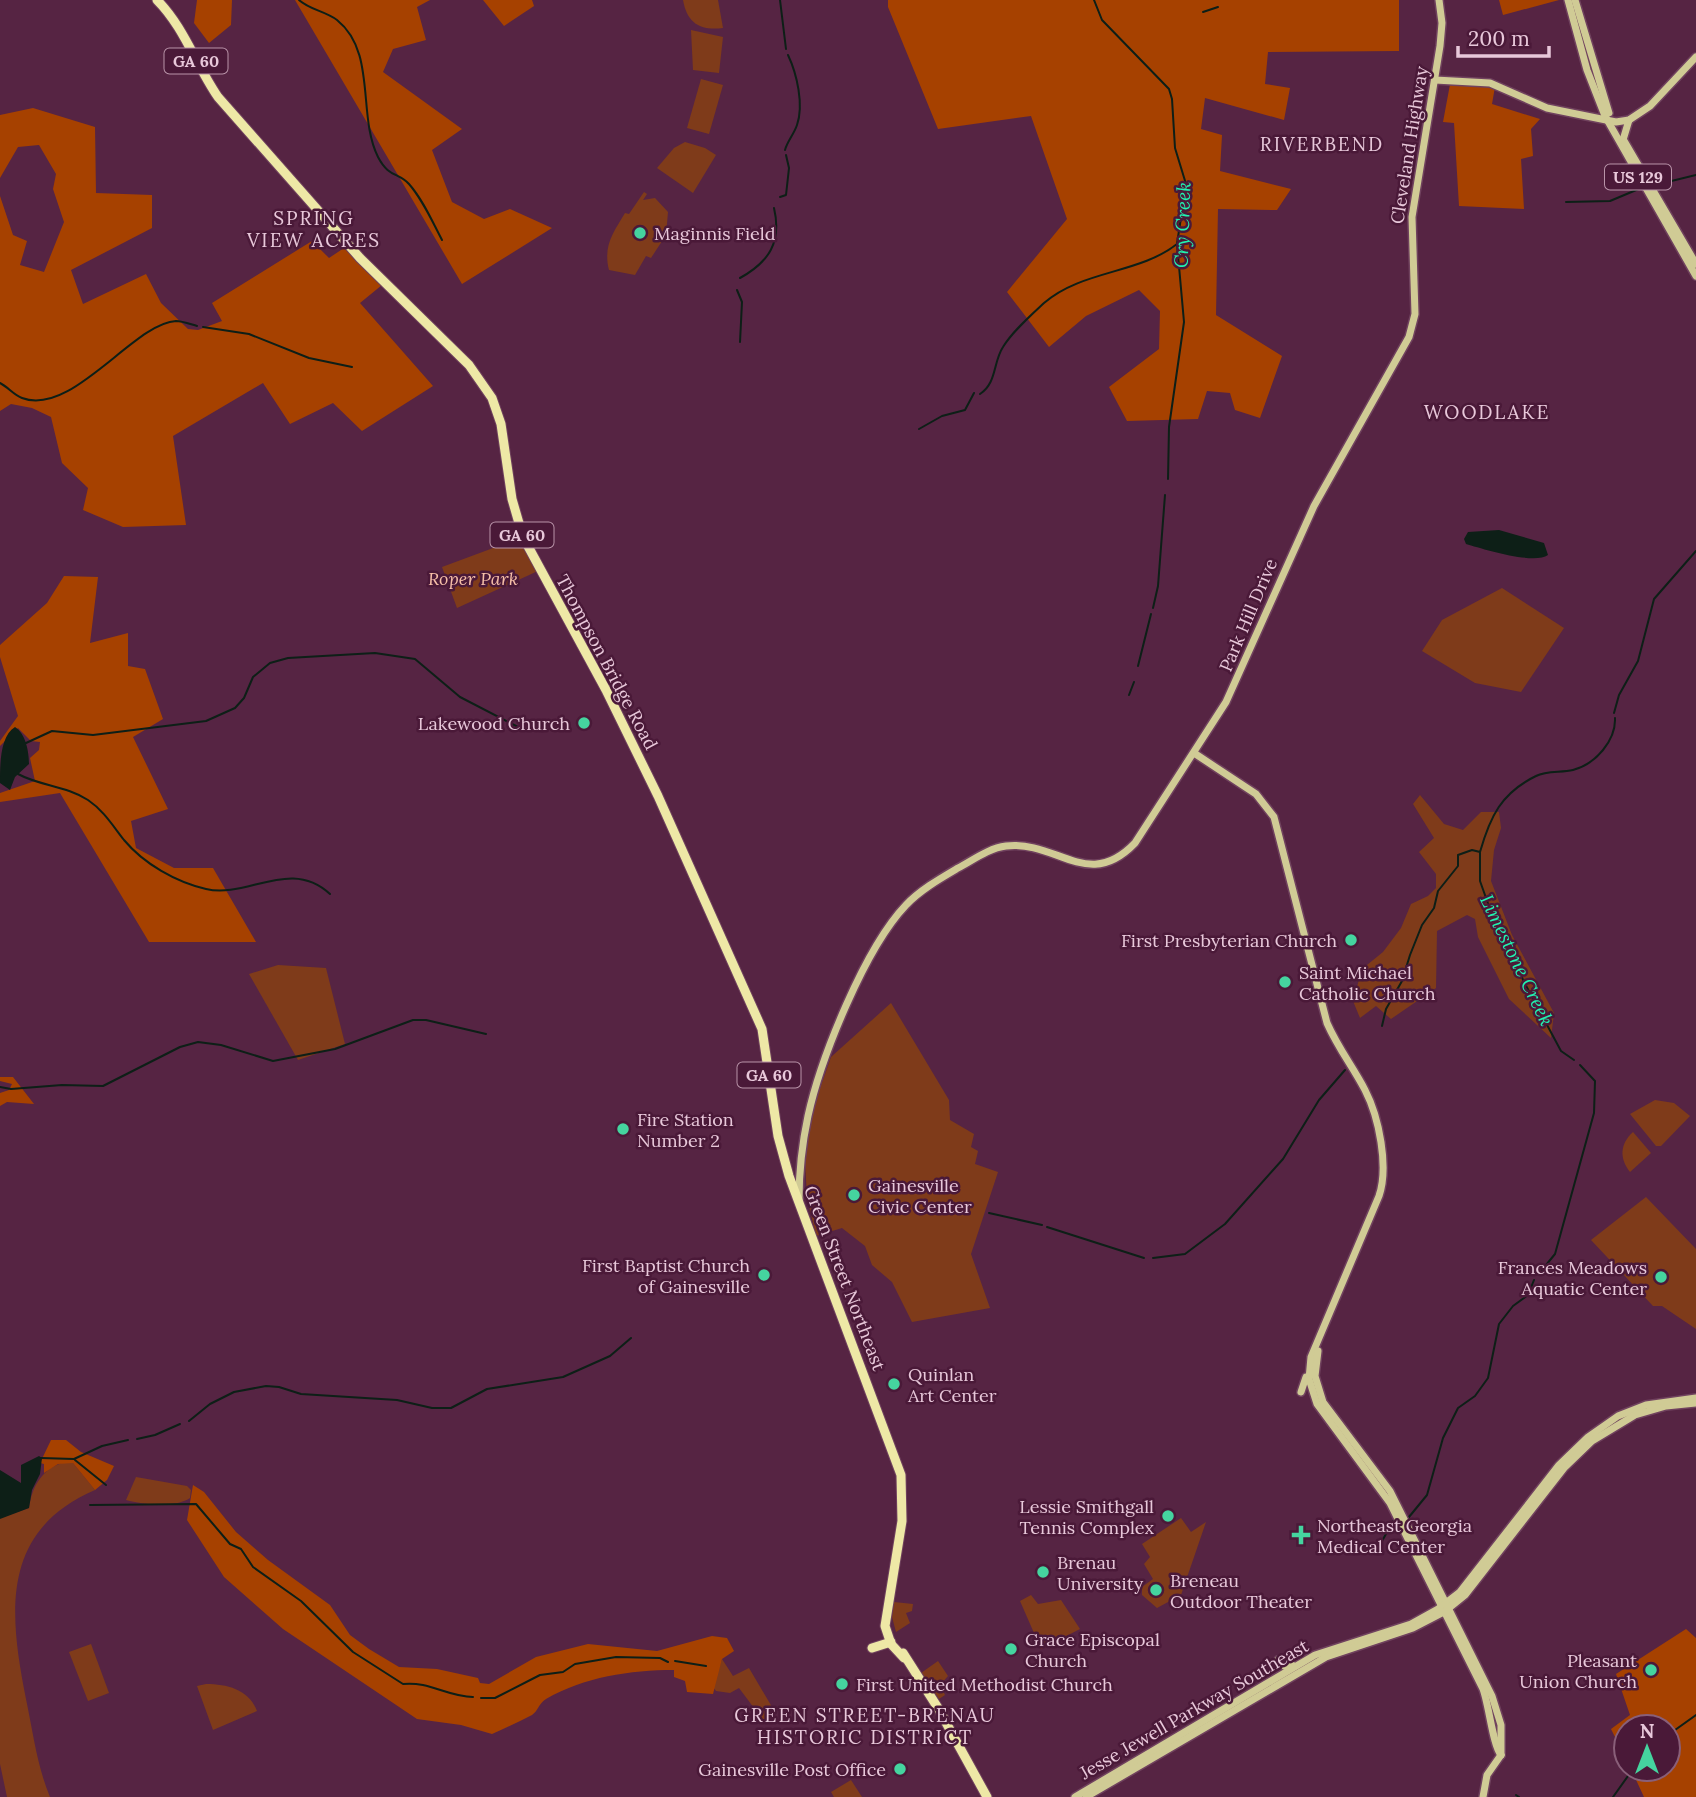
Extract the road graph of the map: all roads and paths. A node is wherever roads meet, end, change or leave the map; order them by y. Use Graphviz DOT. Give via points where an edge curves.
graph roads {
  1 [pos="157,0"];
  2 [pos="1439,0"];
  3 [pos="1568,0"];
  4 [pos="1575,0"];
  5 [pos="1696,57"];
  6 [pos="1435,80"];
  7 [pos="1599,102"];
  8 [pos="1591,118"];
  9 [pos="1629,120"];
  10 [pos="1610,122"];
  11 [pos="1623,140"];
  12 [pos="1683,246"];
  13 [pos="1696,264"];
  14 [pos="1696,276"];
  15 [pos="1390,374"];
  16 [pos="1204,738"];
  17 [pos="1194,753"];
  18 [pos="1210,763"];
  19 [pos="782,1152"];
  20 [pos="799,1201"];
  21 [pos="1318,1342"];
  22 [pos="1310,1364"];
  23 [pos="1314,1398"];
  24 [pos="1696,1398"];
  25 [pos="1696,1403"];
  26 [pos="1340,1430"];
  27 [pos="1439,1587"];
  28 [pos="1460,1591"];
  29 [pos="1445,1608"];
  30 [pos="892,1641"];
  31 [pos="872,1648"];
  32 [pos="1315,1655"];
  33 [pos="1278,1660"];
  34 [pos="987,1797"];
  35 [pos="1075,1797"];
  36 [pos="1086,1797"];
  37 [pos="1483,1797"];
  1 -- 19 [label="highway, Thompson Bridge Road / GA 60" via="181,29 218,97 369,268 469,365 492,398 523,537 658,796 762,1029"];
  2 -- 6 [label="main road, Cleveland Highway" via="1442,23"];
  3 -- 7 [label="main road, US 129"];
  4 -- 10 [label="main road, US 129"];
  5 -- 9 [label="main road" via="1650,106"];
  6 -- 8 [label="main road" via="1490,83 1548,108"];
  6 -- 15 [label="main road, Cleveland Highway" via="1412,217 1415,314"];
  7 -- 8 [label="main road" via="1598,112"];
  7 -- 10 [label="main road, US 129"];
  8 -- 10 [label="main road"];
  9 -- 10 [label="main road"];
  9 -- 11 [label="main road"];
  10 -- 11 [label="main road, US 129"];
  10 -- 12 [label="main road, US 129"];
  11 -- 12 [label="main road, US 129"];
  12 -- 13 [label="main road, US 129"];
  12 -- 14 [label="main road, US 129"];
  15 -- 16 [label="main road, Park Hill Drive" via="1314,506 1238,678"];
  16 -- 17 [label="main road, Park Hill Drive"];
  16 -- 18 [label="main road" via="1202,751"];
  17 -- 18 [label="main road"];
  17 -- 20 [label="main road, Park Hill Drive" via="1135,844 1118,859 1091,865 1032,848 1000,848 908,902 864,969 828,1055 804,1137"];
  18 -- 21 [label="main road" via="1256,794 1274,817 1327,1023 1366,1092 1384,1162 1380,1194"];
  19 -- 20 [label="highway, Green Street Northeast / GA 60"];
  20 -- 30 [label="highway, Green Street Northeast" via="901,1475 902,1521 887,1620"];
  21 -- 22 [label="main road"];
  21 -- 26 [label="main road" via="1317,1390"];
  22 -- 23 [label="main road"];
  22 -- 23 [label="main road" via="1302,1394"];
  23 -- 26 [label="main road"];
  24 -- 28 [label="main road" via="1646,1405 1618,1416 1588,1437 1559,1466"];
  25 -- 29 [label="main road" via="1635,1415 1592,1441 1564,1468 1465,1595"];
  26 -- 27 [label="main road" via="1390,1491"];
  26 -- 29 [label="main road" via="1390,1503"];
  27 -- 28 [label="main road" via="1446,1594"];
  27 -- 29 [label="main road"];
  28 -- 29 [label="main road"];
  29 -- 32 [label="main road, Jesse Jewell Parkway Southeast"];
  29 -- 36 [label="main road, Jesse Jewell Parkway Southeast" via="1413,1629 1326,1657"];
  29 -- 37 [label="main road" via="1496,1706 1501,1755 1488,1772"];
  30 -- 31 [label="highway"];
  30 -- 34 [label="highway" via="940,1711"];
  32 -- 33 [label="main road" via="1287,1666"];
  32 -- 35 [label="main road, Jesse Jewell Parkway Southeast"];
}
